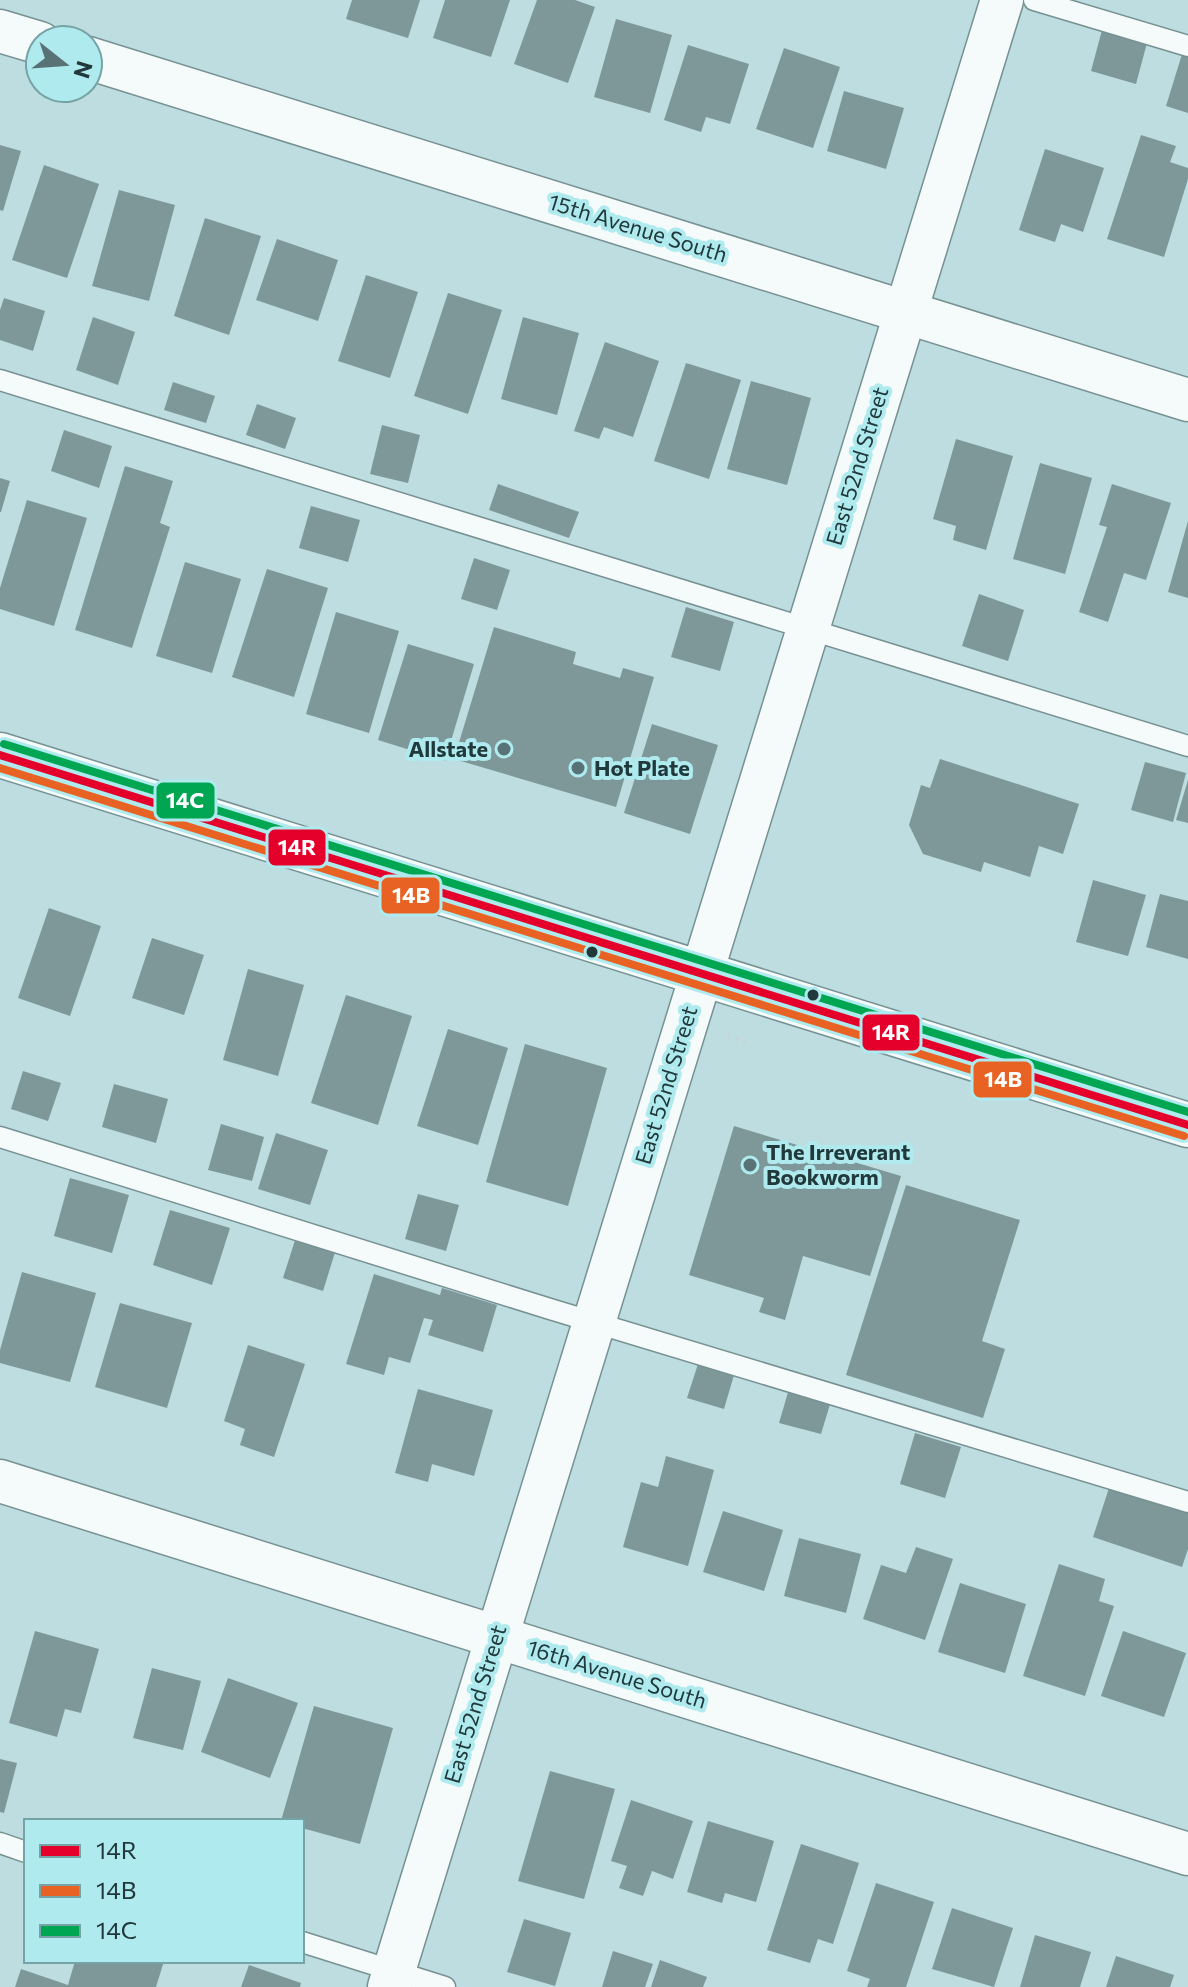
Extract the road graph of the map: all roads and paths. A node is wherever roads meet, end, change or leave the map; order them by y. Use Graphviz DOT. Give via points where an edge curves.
graph roads {
  1 [pos="1002,0"];
  2 [pos="1034,0"];
  3 [pos="0,31"];
  4 [pos="24,38"];
  5 [pos="1188,46"];
  6 [pos="104,63"];
  7 [pos="905,311"];
  8 [pos="0,380"];
  9 [pos="1188,400"];
  10 [pos="808,627"];
  11 [pos="1188,746"];
  12 [pos="0,755"];
  13 [pos="701,973"];
  14 [pos="1188,1125"];
  15 [pos="0,1137"];
  16 [pos="593,1322"];
  17 [pos="0,1481"];
  18 [pos="1188,1502"];
  19 [pos="496,1636"];
  20 [pos="0,1843"];
  21 [pos="24,1851"];
  22 [pos="1188,1854"];
  23 [pos="304,1943"];
  24 [pos="392,1980"];
  25 [pos="445,1987"];
  1 -- 7 [label="street, East 52nd Street"];
  2 -- 5 [label="lane"];
  3 -- 4 [label="street"];
  6 -- 7 [label="street, 15th Avenue South"];
  7 -- 9 [label="street, 15th Avenue South"];
  7 -- 10 [label="street, East 52nd Street"];
  8 -- 10 [label="lane"];
  10 -- 11 [label="lane"];
  10 -- 13 [label="street, East 52nd Street"];
  12 -- 13 [label="street"];
  13 -- 14 [label="street"];
  13 -- 16 [label="street, East 52nd Street"];
  15 -- 16 [label="lane"];
  16 -- 18 [label="lane"];
  16 -- 19 [label="street, East 52nd Street"];
  17 -- 19 [label="street, 16th Avenue South"];
  19 -- 22 [label="street, 16th Avenue South"];
  19 -- 24 [label="street, East 52nd Street"];
  20 -- 21 [label="lane"];
  23 -- 24 [label="lane"];
  24 -- 25 [label="lane"];
}
